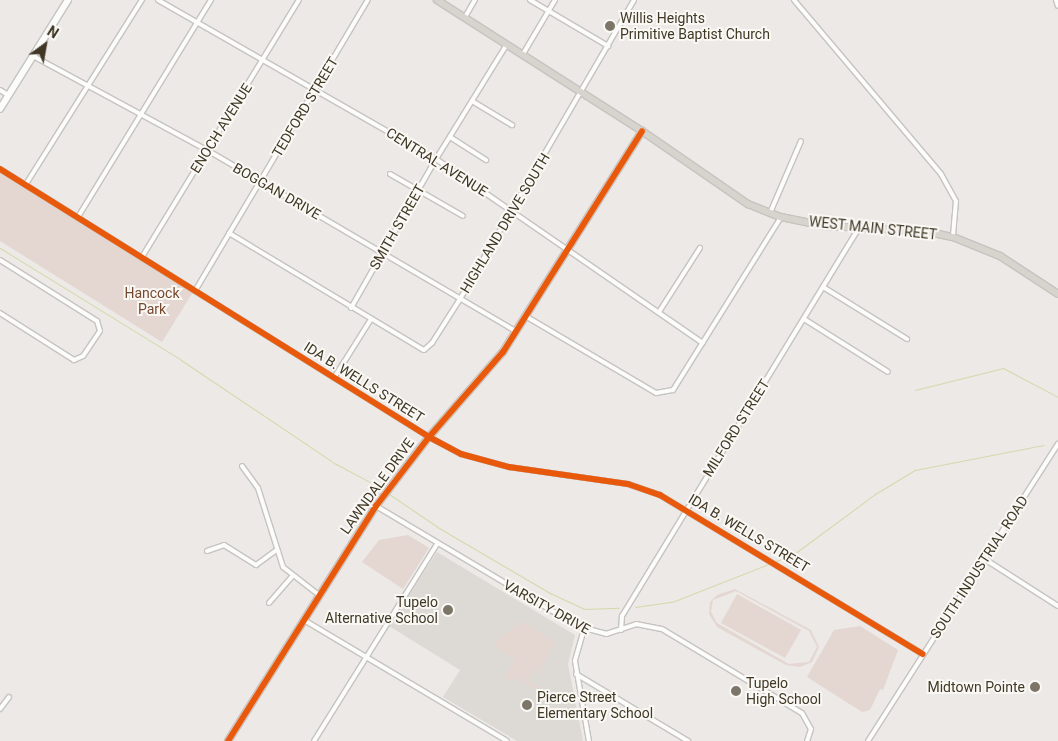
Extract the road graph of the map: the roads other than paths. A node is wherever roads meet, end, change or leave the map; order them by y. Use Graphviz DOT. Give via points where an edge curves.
graph roads {
  1 [pos="68,0"];
  2 [pos="142,0"];
  3 [pos="158,0"];
  4 [pos="211,0"];
  5 [pos="299,0"];
  6 [pos="368,0"];
  7 [pos="437,0"];
  8 [pos="475,0"];
  9 [pos="530,0"];
  10 [pos="555,0"];
  11 [pos="634,0"];
  12 [pos="794,0"];
  13 [pos="1056,0"];
  14 [pos="1058,6"];
  15 [pos="548,12"];
  16 [pos="464,18"];
  17 [pos="198,23"];
  18 [pos="507,44"];
  19 [pos="608,46"];
  20 [pos="523,54"];
  21 [pos="33,56"];
  22 [pos="264,58"];
  23 [pos="87,84"];
  24 [pos="316,88"];
  25 [pos="0,90"];
  26 [pos="583,92"];
  27 [pos="8,95"];
  28 [pos="472,101"];
  29 [pos="0,109"];
  30 [pos="140,114"];
  31 [pos="512,125"];
  32 [pos="642,131"];
  33 [pos="450,137"];
  34 [pos="801,141"];
  35 [pos="207,150"];
  36 [pos="436,159"];
  37 [pos="486,160"];
  38 [pos="0,169"];
  39 [pos="390,174"];
  40 [pos="261,182"];
  41 [pos="26,184"];
  42 [pos="418,191"];
  43 [pos="512,211"];
  44 [pos="770,213"];
  45 [pos="78,216"];
  46 [pos="463,216"];
  47 [pos="781,217"];
  48 [pos="858,229"];
  49 [pos="229,233"];
  50 [pos="953,237"];
  51 [pos="700,248"];
  52 [pos="567,250"];
  53 [pos="382,252"];
  54 [pos="142,257"];
  55 [pos="0,260"];
  56 [pos="823,287"];
  57 [pos="196,291"];
  58 [pos="1058,294"];
  59 [pos="460,299"];
  60 [pos="351,308"];
  61 [pos="659,312"];
  62 [pos="0,313"];
  63 [pos="526,317"];
  64 [pos="371,319"];
  65 [pos="804,319"];
  66 [pos="517,332"];
  67 [pos="907,339"];
  68 [pos="703,343"];
  69 [pos="888,372"];
  70 [pos="334,378"];
  71 [pos="429,438"];
  72 [pos="1058,444"];
  73 [pos="242,466"];
  74 [pos="376,506"];
  75 [pos="687,509"];
  76 [pos="437,544"];
  77 [pos="277,550"];
  78 [pos="206,552"];
  79 [pos="983,558"];
  80 [pos="292,577"];
  81 [pos="319,595"];
  82 [pos="269,603"];
  83 [pos="1058,606"];
  84 [pos="304,620"];
  85 [pos="584,629"];
  86 [pos="621,630"];
  87 [pos="923,654"];
  88 [pos="366,658"];
  89 [pos="576,674"];
  90 [pos="9,697"];
  91 [pos="0,709"];
  92 [pos="228,741"];
  93 [pos="314,741"];
  94 [pos="507,741"];
  95 [pos="589,741"];
  96 [pos="688,741"];
  97 [pos="807,741"];
  98 [pos="868,741"];
  1 -- 21 [label="street"];
  2 -- 23 [label="street"];
  3 -- 17 [label="street, CENTRAL AVENUE"];
  4 -- 17 [label="street"];
  5 -- 22 [label="street, ENOCH AVENUE"];
  6 -- 24 [label="street, TEDFORD STREET"];
  7 -- 16 [label="main road, WEST MAIN STREET"];
  8 -- 16 [label="street"];
  9 -- 15 [label="street"];
  10 -- 15 [label="street"];
  11 -- 19 [label="street, HIGHLAND DRIVE SOUTH"];
  12 -- 50 [label="street" via="941,174 956,201"];
  13 -- 14 [label="street"];
  15 -- 19 [label="street"];
  15 -- 20 [label="street"];
  16 -- 18 [label="main road, WEST MAIN STREET"];
  17 -- 22 [label="street, CENTRAL AVENUE"];
  17 -- 30 [label="street"];
  18 -- 20 [label="main road, WEST MAIN STREET"];
  18 -- 28 [label="street, SMITH STREET"];
  19 -- 26 [label="street, HIGHLAND DRIVE SOUTH"];
  20 -- 26 [label="main road, WEST MAIN STREET"];
  21 -- 23 [label="street, BOGGAN DRIVE"];
  21 -- 27 [label="street"];
  22 -- 24 [label="street, CENTRAL AVENUE"];
  22 -- 35 [label="street, ENOCH AVENUE"];
  23 -- 30 [label="street, BOGGAN DRIVE"];
  23 -- 41 [label="street"];
  24 -- 36 [label="street, CENTRAL AVENUE"];
  24 -- 40 [label="street, TEDFORD STREET"];
  25 -- 27 [label="street"];
  26 -- 32 [label="main road, WEST MAIN STREET"];
  26 -- 43 [label="street, HIGHLAND DRIVE SOUTH"];
  27 -- 29 [label="street"];
  28 -- 31 [label="street"];
  28 -- 33 [label="street, SMITH STREET"];
  30 -- 35 [label="street, BOGGAN DRIVE"];
  30 -- 45 [label="street"];
  32 -- 44 [label="main road, WEST MAIN STREET" via="726,190"];
  32 -- 52 [label="street, LAWNDALE DRIVE"];
  33 -- 36 [label="street, SMITH STREET"];
  33 -- 37 [label="street"];
  34 -- 44 [label="street"];
  35 -- 40 [label="street, BOGGAN DRIVE"];
  35 -- 54 [label="street, ENOCH AVENUE"];
  36 -- 42 [label="street, SMITH STREET"];
  36 -- 43 [label="street, CENTRAL AVENUE"];
  38 -- 41 [label="street, IDA B. WELLS STREET"];
  39 -- 42 [label="street"];
  40 -- 49 [label="street, TEDFORD STREET"];
  40 -- 53 [label="street, BOGGAN DRIVE"];
  41 -- 45 [label="street, IDA B. WELLS STREET"];
  42 -- 46 [label="street"];
  42 -- 53 [label="street, SMITH STREET"];
  43 -- 52 [label="street, CENTRAL AVENUE"];
  43 -- 59 [label="street, HIGHLAND DRIVE SOUTH"];
  44 -- 47 [label="main road, WEST MAIN STREET"];
  45 -- 54 [label="street, IDA B. WELLS STREET"];
  47 -- 48 [label="main road, WEST MAIN STREET"];
  47 -- 68 [label="street"];
  48 -- 50 [label="main road, WEST MAIN STREET" via="924,232"];
  48 -- 56 [label="street, MILFORD STREET"];
  49 -- 57 [label="street, TEDFORD STREET"];
  49 -- 60 [label="street"];
  50 -- 58 [label="main road, WEST MAIN STREET" via="1000,256"];
  51 -- 61 [label="street"];
  52 -- 61 [label="street, CENTRAL AVENUE"];
  52 -- 63 [label="street, LAWNDALE DRIVE"];
  53 -- 59 [label="street, BOGGAN DRIVE"];
  53 -- 60 [label="street, SMITH STREET"];
  54 -- 57 [label="street, IDA B. WELLS STREET"];
  55 -- 62 [label="street" via="97,321 100,330 84,356 74,360"];
  56 -- 65 [label="street, MILFORD STREET"];
  56 -- 67 [label="street"];
  57 -- 70 [label="street, IDA B. WELLS STREET"];
  59 -- 64 [label="street, HIGHLAND DRIVE SOUTH" via="424,350"];
  59 -- 66 [label="street, BOGGAN DRIVE"];
  60 -- 64 [label="street"];
  61 -- 68 [label="street, CENTRAL AVENUE"];
  63 -- 66 [label="street, LAWNDALE DRIVE"];
  63 -- 68 [label="street" via="656,393 673,390"];
  64 -- 70 [label="street"];
  65 -- 69 [label="street"];
  65 -- 75 [label="street, MILFORD STREET"];
  66 -- 71 [label="street, LAWNDALE DRIVE"];
  70 -- 71 [label="street, IDA B. WELLS STREET"];
  71 -- 74 [label="street, LAWNDALE DRIVE"];
  71 -- 75 [label="street, IDA B. WELLS STREET" via="461,454 508,467 628,484"];
  72 -- 79 [label="street, SOUTH INDUSTRIAL ROAD"];
  73 -- 77 [label="street" via="258,488"];
  74 -- 76 [label="street, VARSITY DRIVE"];
  74 -- 81 [label="street, LAWNDALE DRIVE"];
  75 -- 86 [label="street, MILFORD STREET" via="622,616"];
  75 -- 87 [label="street, IDA B. WELLS STREET"];
  76 -- 85 [label="street, VARSITY DRIVE"];
  76 -- 88 [label="street"];
  77 -- 78 [label="street" via="256,565 224,545"];
  77 -- 80 [label="street"];
  79 -- 83 [label="street"];
  79 -- 87 [label="street, SOUTH INDUSTRIAL ROAD"];
  80 -- 81 [label="street"];
  80 -- 82 [label="street"];
  81 -- 84 [label="street, LAWNDALE DRIVE"];
  84 -- 88 [label="street"];
  84 -- 92 [label="street, LAWNDALE DRIVE"];
  85 -- 86 [label="street, VARSITY DRIVE" via="606,634"];
  85 -- 89 [label="street" via="576,651"];
  86 -- 97 [label="street, VARSITY DRIVE" via="644,624 673,635 802,713 810,729"];
  87 -- 98 [label="street, SOUTH INDUSTRIAL ROAD"];
  88 -- 93 [label="street"];
  88 -- 94 [label="street"];
  89 -- 95 [label="street"];
  89 -- 96 [label="street"];
  90 -- 91 [label="street"];
}
